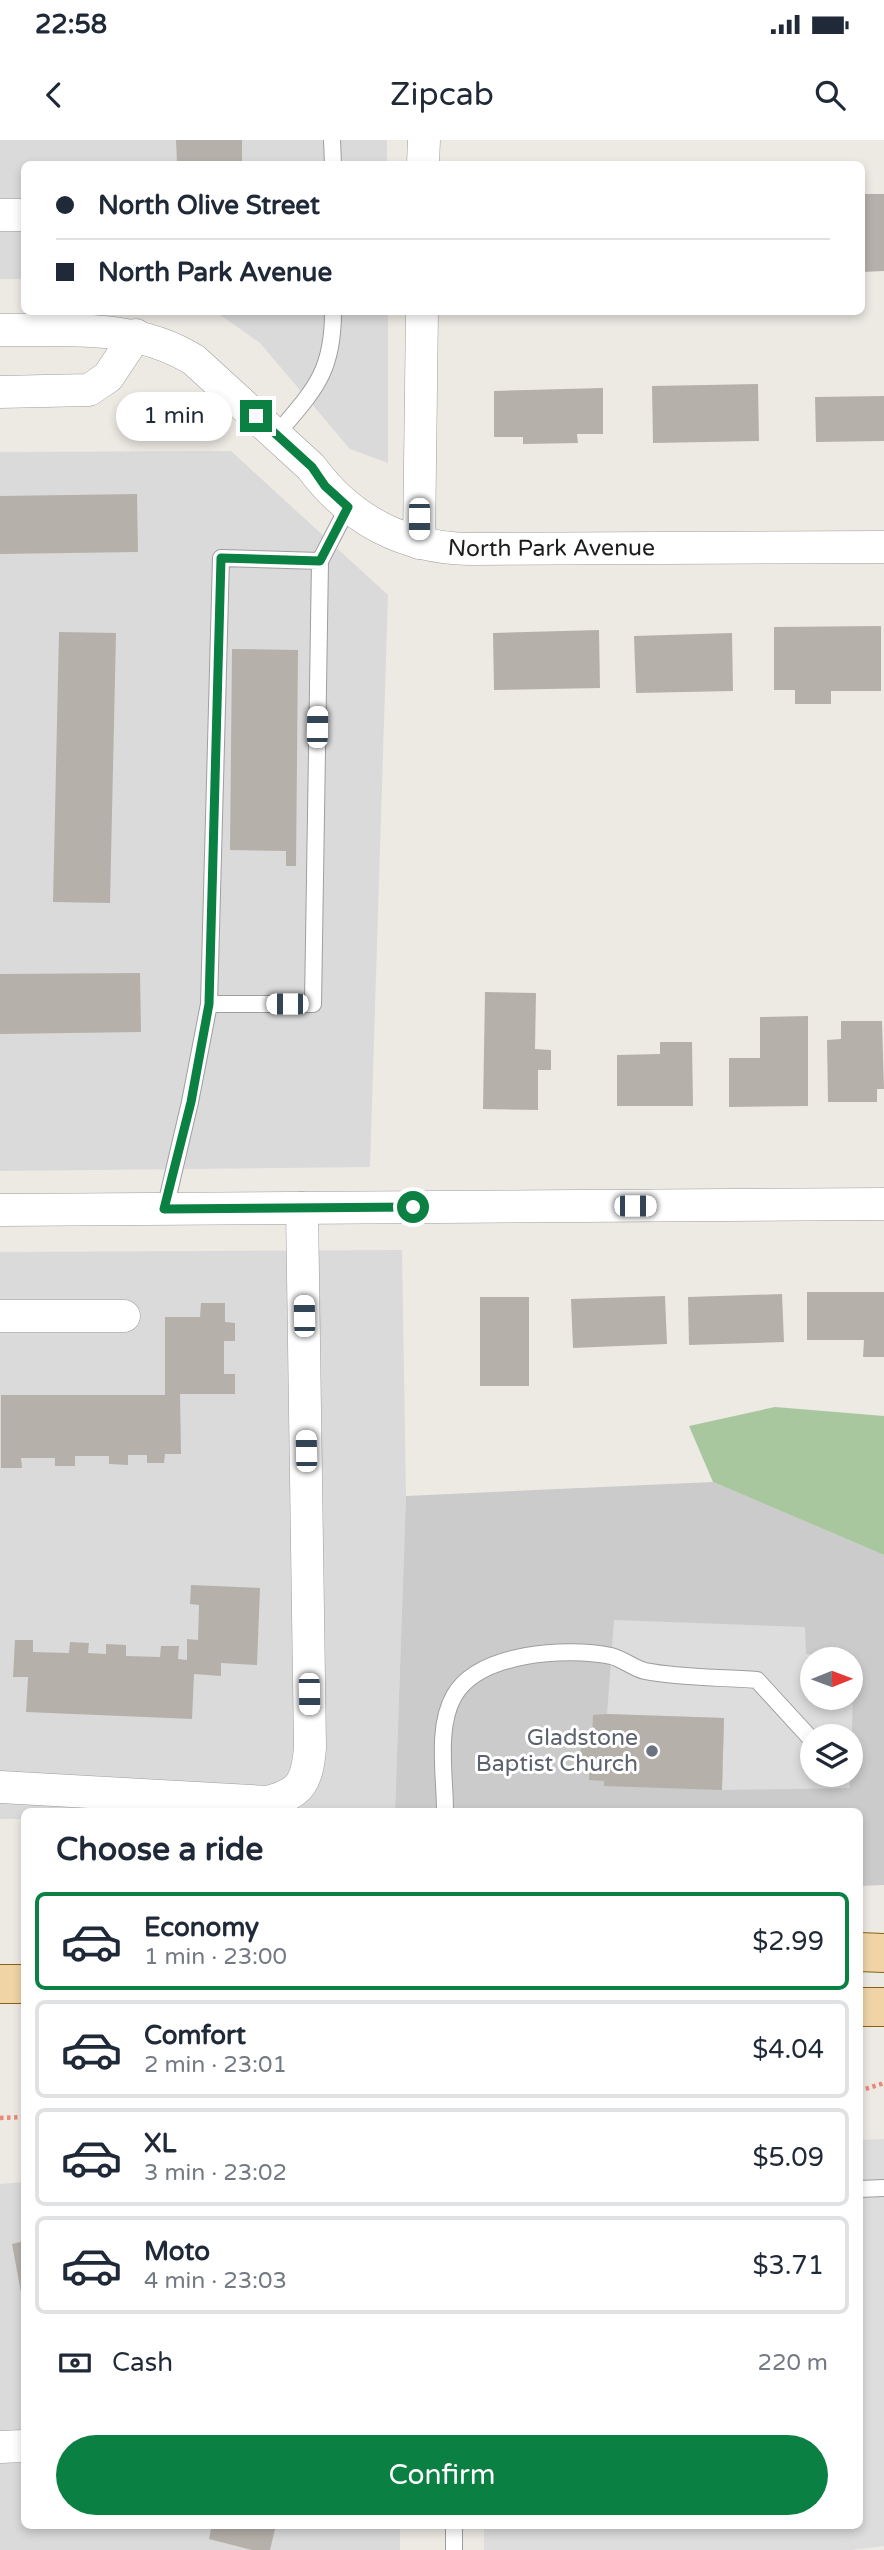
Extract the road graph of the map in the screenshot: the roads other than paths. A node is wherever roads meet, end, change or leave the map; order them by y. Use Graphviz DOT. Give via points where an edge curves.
graph roads {
  1 [pos="332,140"];
  2 [pos="424,140"];
  3 [pos="332,161"];
  4 [pos="424,161"];
  5 [pos="0,215"];
  6 [pos="21,215"];
  7 [pos="333,315"];
  8 [pos="422,315"];
  9 [pos="0,330"];
  10 [pos="136,335"];
  11 [pos="0,392"];
  12 [pos="276,435"];
  13 [pos="348,507"];
  14 [pos="419,543"];
  15 [pos="884,547"];
  16 [pos="320,561"];
  17 [pos="209,1004"];
  18 [pos="884,1204"];
  19 [pos="302,1208"];
  20 [pos="164,1209"];
  21 [pos="0,1210"];
  22 [pos="0,1316"];
  23 [pos="124,1316"];
  24 [pos="800,1727"];
  25 [pos="0,1787"];
  26 [pos="445,1808"];
  27 [pos="863,1952"];
  28 [pos="884,1953"];
  29 [pos="0,1984"];
  30 [pos="21,1984"];
  31 [pos="863,2007"];
  32 [pos="884,2007"];
  33 [pos="884,2188"];
  34 [pos="863,2189"];
  35 [pos="0,2446"];
  36 [pos="21,2446"];
  37 [pos="454,2529"];
  38 [pos="454,2550"];
  1 -- 3 [label="lane"];
  2 -- 4 [label="street"];
  5 -- 6 [label="street"];
  7 -- 12 [label="lane" via="332,352 319,381"];
  8 -- 14 [label="street"];
  9 -- 10 [label="street, North Park Avenue"];
  10 -- 11 [label="street" via="108,377 89,390"];
  10 -- 12 [label="street, North Park Avenue" via="173,346 194,360"];
  12 -- 13 [label="street, North Park Avenue"];
  13 -- 14 [label="street, North Park Avenue" via="382,531"];
  13 -- 16 [label="lane"];
  14 -- 15 [label="street, North Park Avenue" via="470,549"];
  16 -- 17 [label="lane" via="221,558"];
  16 -- 17 [label="lane" via="313,1004"];
  17 -- 20 [label="lane"];
  18 -- 19 [label="street"];
  19 -- 20 [label="street"];
  19 -- 25 [label="street" via="310,1748 301,1785 294,1793 267,1801"];
  20 -- 21 [label="street"];
  22 -- 23 [label="street"];
  24 -- 26 [label="lane" via="757,1680 644,1671 612,1656 558,1653 507,1659 477,1672 454,1695 445,1724"];
  27 -- 28 [label="main road"];
  29 -- 30 [label="main road"];
  31 -- 32 [label="main road"];
  33 -- 34 [label="lane"];
  35 -- 36 [label="street"];
  37 -- 38 [label="lane"];
}
